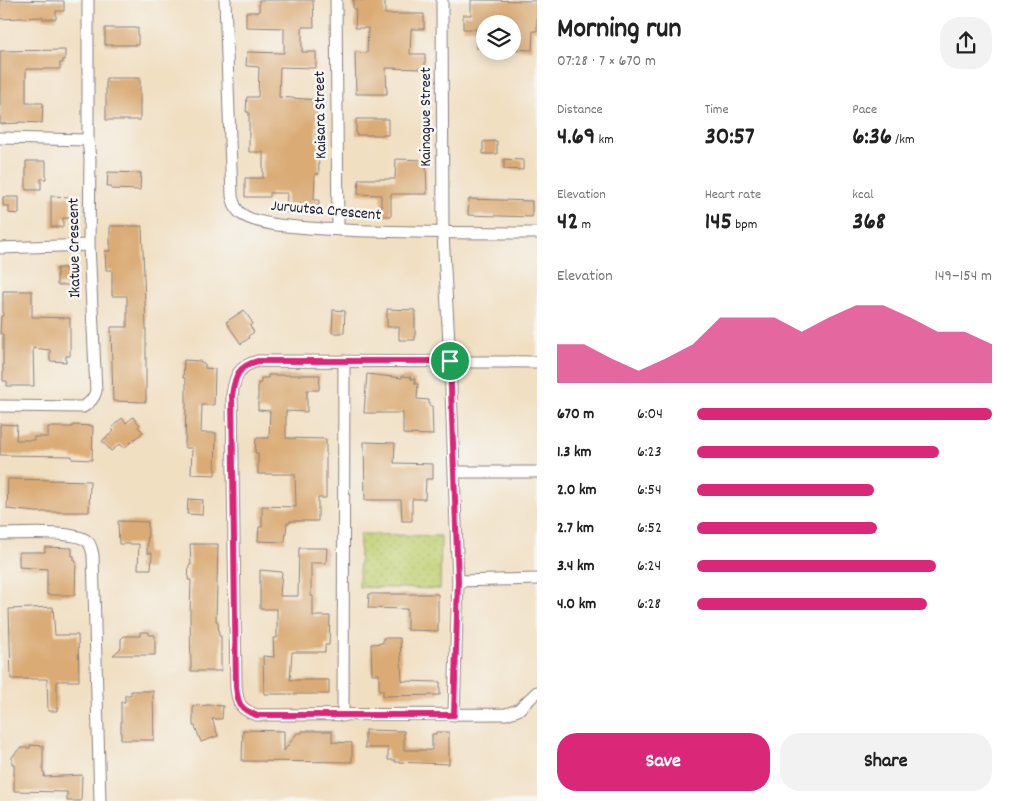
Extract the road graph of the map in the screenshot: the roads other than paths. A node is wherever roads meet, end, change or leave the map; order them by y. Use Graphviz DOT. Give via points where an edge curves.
graph roads {
  1 [pos="88,0"];
  2 [pos="225,0"];
  3 [pos="336,0"];
  4 [pos="442,0"];
  5 [pos="0,138"];
  6 [pos="88,140"];
  7 [pos="338,230"];
  8 [pos="443,233"];
  9 [pos="537,233"];
  10 [pos="90,245"];
  11 [pos="0,248"];
  12 [pos="344,361"];
  13 [pos="450,361"];
  14 [pos="537,362"];
  15 [pos="0,406"];
  16 [pos="454,472"];
  17 [pos="537,472"];
  18 [pos="0,534"];
  19 [pos="537,579"];
  20 [pos="458,581"];
  21 [pos="537,692"];
  22 [pos="454,715"];
  23 [pos="343,716"];
  24 [pos="100,801"];
  1 -- 6 [label="street, Ikatwe Crescent"];
  2 -- 7 [label="street, Juruutsa Crescent" via="232,196 236,209 255,220"];
  3 -- 7 [label="street, Kaisara Street"];
  4 -- 8 [label="street, Kainagwe Street"];
  5 -- 6 [label="street"];
  6 -- 10 [label="street, Ikatwe Crescent"];
  7 -- 8 [label="street, Juruutsa Crescent"];
  8 -- 9 [label="street, Juruutsa Crescent"];
  8 -- 13 [label="street, Kainagwe Street"];
  10 -- 11 [label="street"];
  10 -- 15 [label="street, Ikatwe Crescent" via="94,398 83,407 76,408"];
  12 -- 13 [label="street"];
  12 -- 23 [label="street"];
  12 -- 23 [label="street" via="251,363 238,372 232,395 236,687 240,705 256,715"];
  13 -- 14 [label="street"];
  13 -- 16 [label="street, Kainagwe Street"];
  16 -- 17 [label="street"];
  16 -- 20 [label="street, Kainagwe Street"];
  18 -- 24 [label="street" via="70,534 86,540 91,546"];
  19 -- 20 [label="street"];
  20 -- 22 [label="street, Kainagwe Street"];
  21 -- 22 [label="street" via="512,713"];
  22 -- 23 [label="street"];
}
